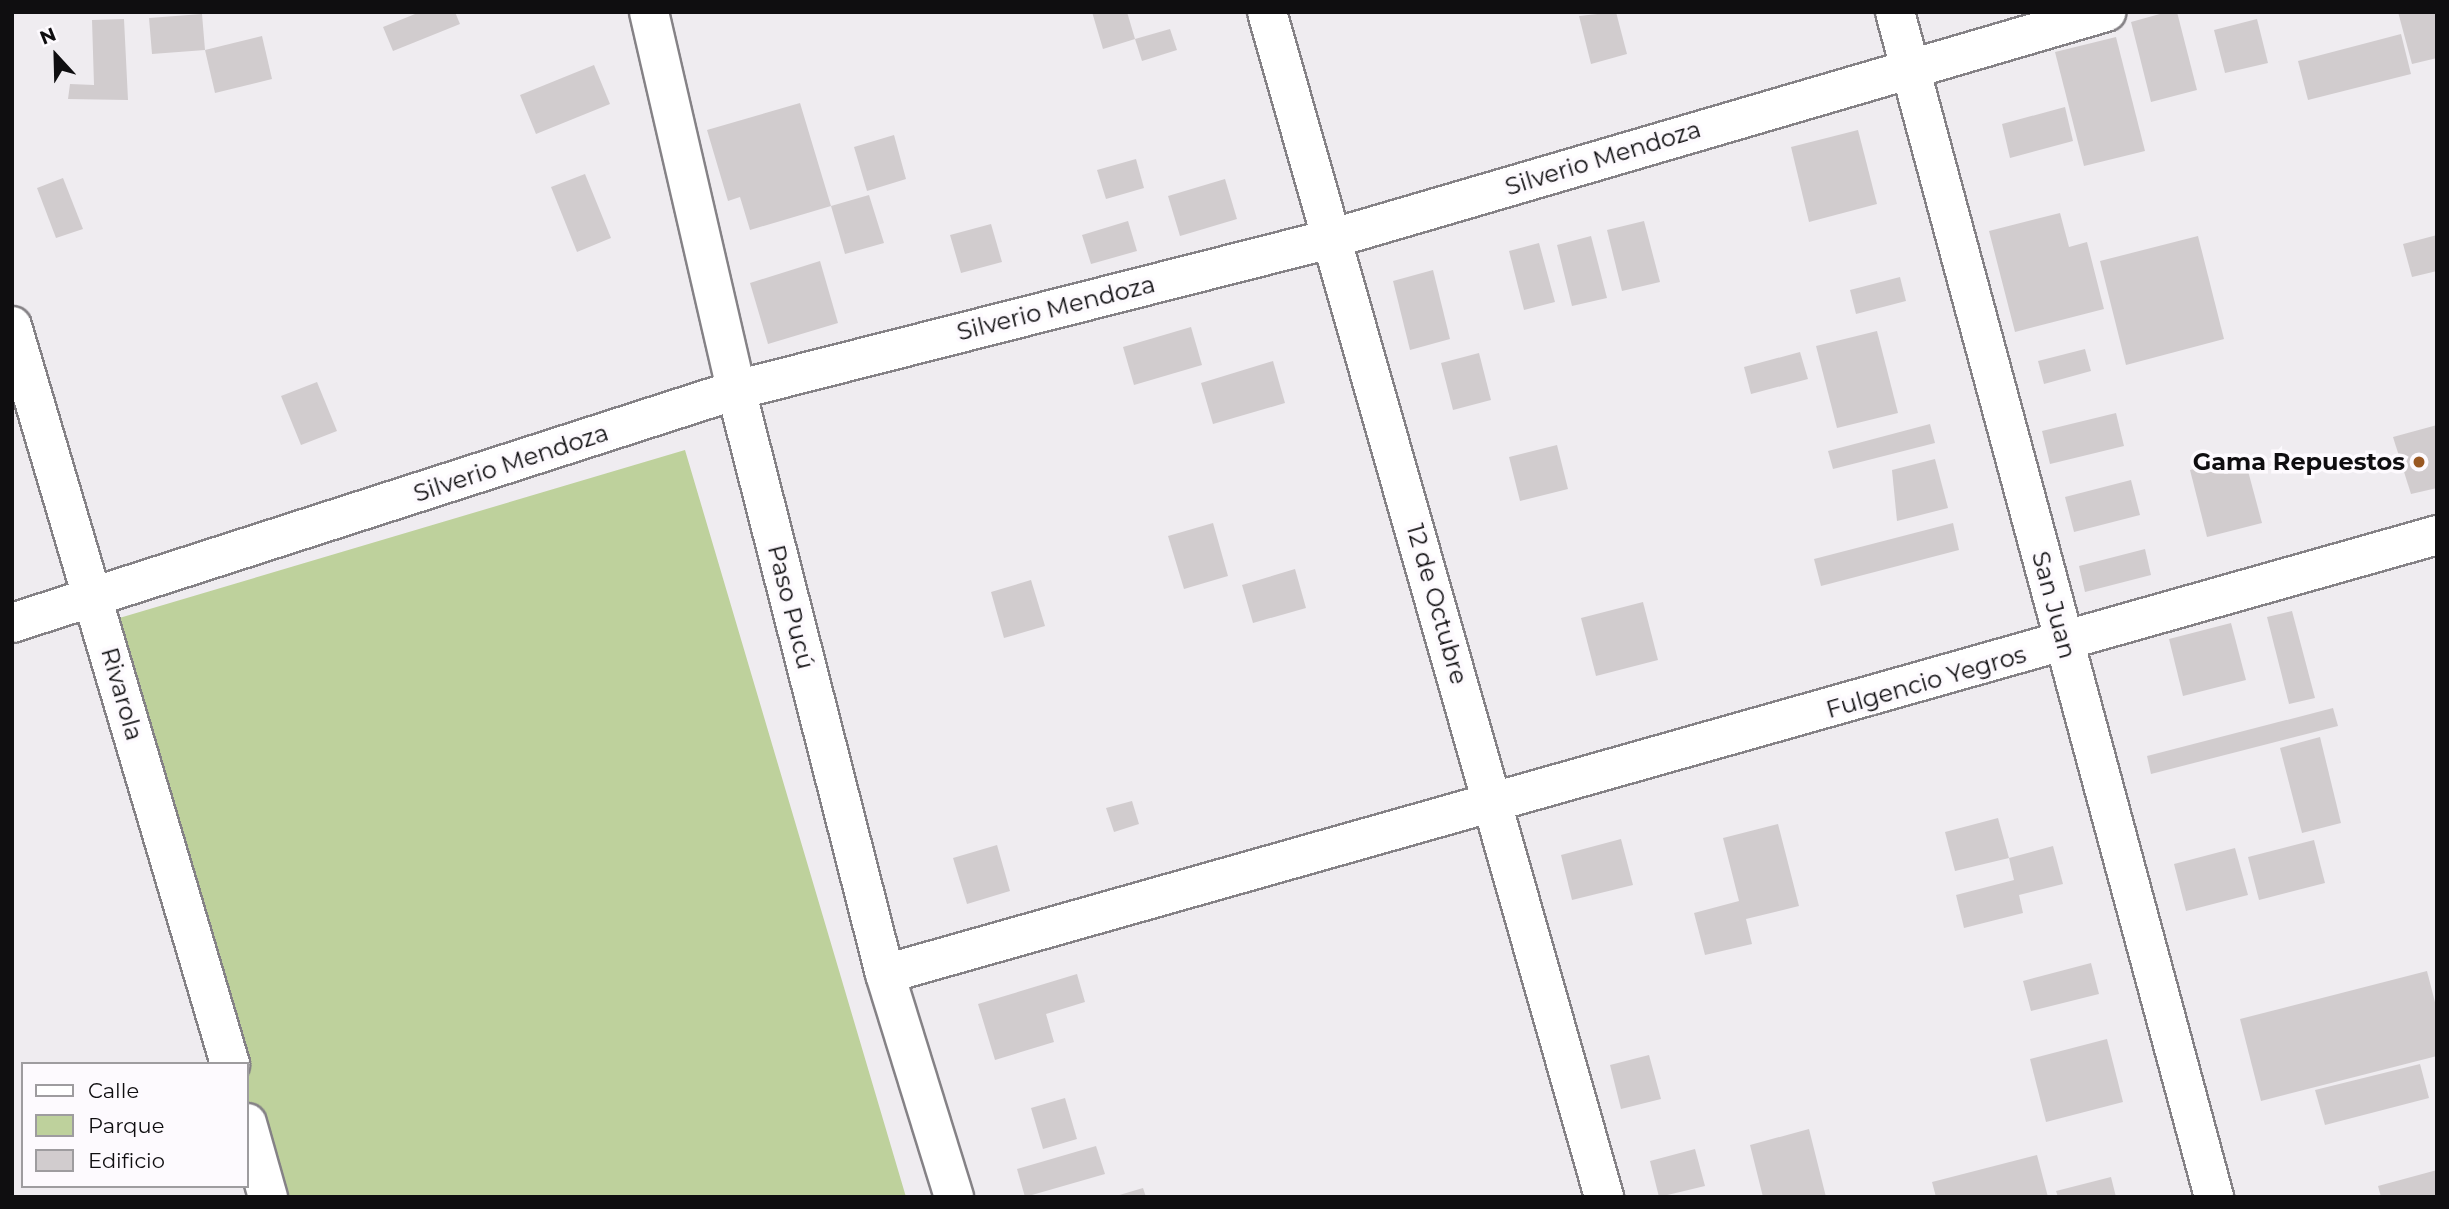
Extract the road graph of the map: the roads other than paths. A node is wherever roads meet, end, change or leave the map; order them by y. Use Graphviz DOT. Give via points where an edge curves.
graph roads {
  1 [pos="649,12"];
  2 [pos="1267,12"];
  3 [pos="1895,12"];
  4 [pos="2106,12"];
  5 [pos="1910,67"];
  6 [pos="1330,239"];
  7 [pos="12,326"];
  8 [pos="736,390"];
  9 [pos="2437,534"];
  10 [pos="95,599"];
  11 [pos="12,623"];
  12 [pos="2064,642"];
  13 [pos="1495,804"];
  14 [pos="885,974"];
  15 [pos="229,1062"];
  16 [pos="248,1127"];
  17 [pos="268,1197"];
  18 [pos="954,1197"];
  19 [pos="1604,1197"];
  20 [pos="2214,1197"];
  1 -- 8 [label="street, Paso Pucú"];
  2 -- 6 [label="street, 12 de Octubre"];
  3 -- 5 [label="street, San Juan"];
  4 -- 5 [label="street, Silverio Mendoza"];
  5 -- 6 [label="street, Silverio Mendoza"];
  5 -- 12 [label="street, San Juan"];
  6 -- 8 [label="street, Silverio Mendoza"];
  6 -- 13 [label="street, 12 de Octubre"];
  7 -- 10 [label="street, Rivarola"];
  8 -- 10 [label="street, Silverio Mendoza"];
  8 -- 14 [label="street, Paso Pucú"];
  9 -- 12 [label="street, Fulgencio Yegros"];
  10 -- 11 [label="street, Silverio Mendoza"];
  10 -- 15 [label="street, Rivarola"];
  12 -- 13 [label="street, Fulgencio Yegros"];
  12 -- 20 [label="street, San Juan"];
  13 -- 14 [label="street, Fulgencio Yegros"];
  13 -- 19 [label="street, 12 de Octubre"];
  14 -- 18 [label="street, Paso Pucú"];
  16 -- 17 [label="street"];
}
